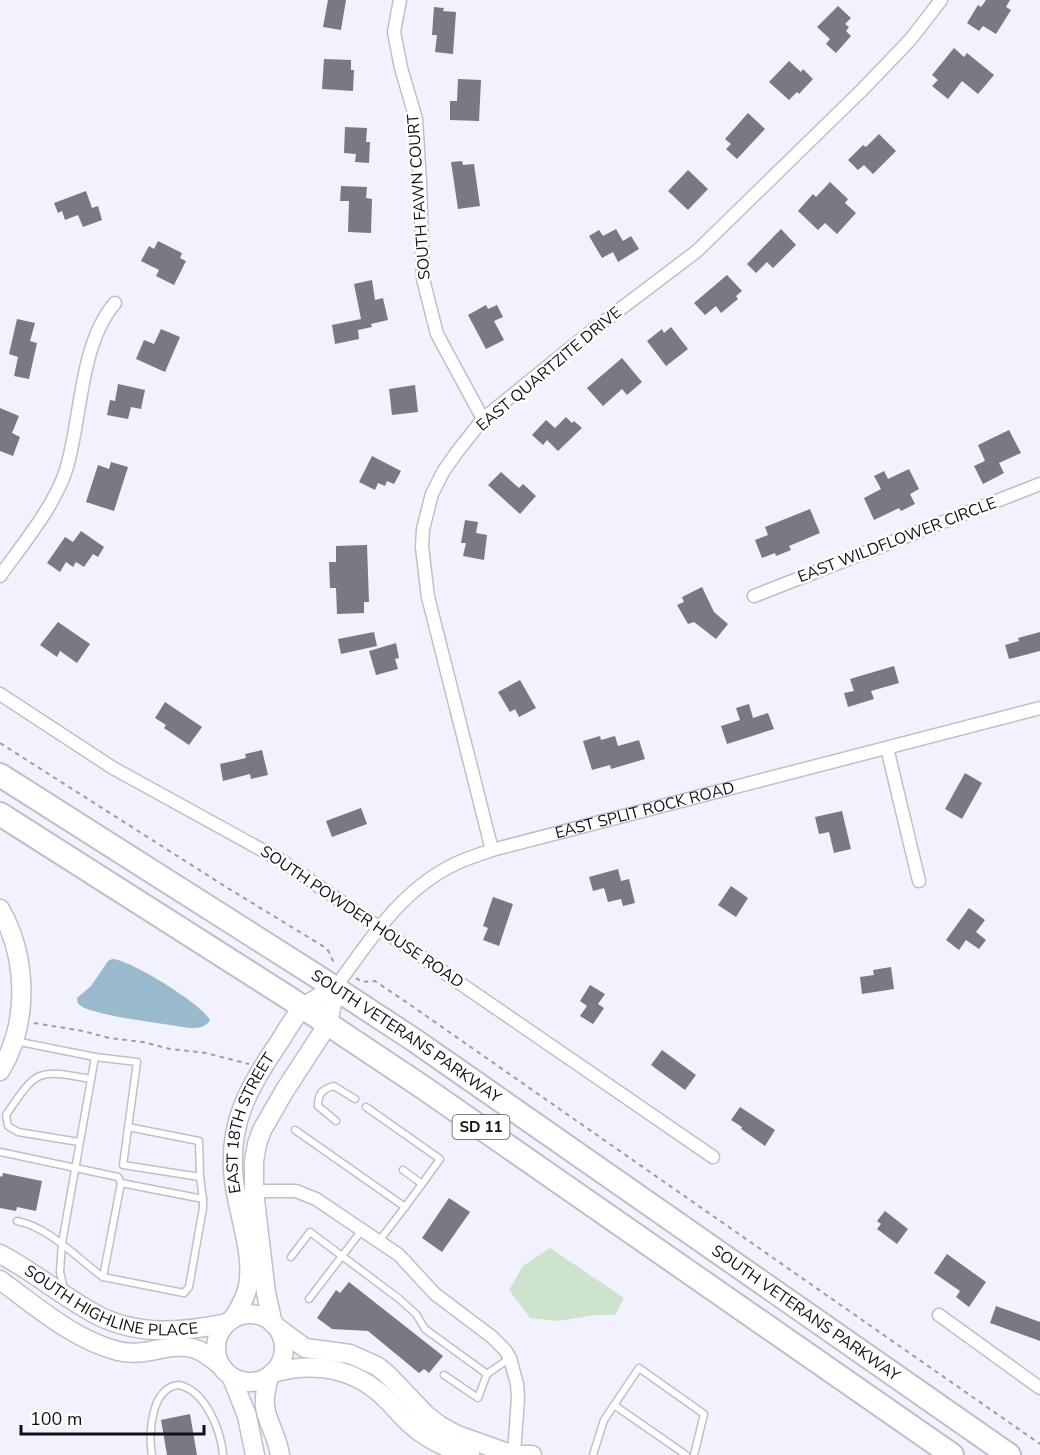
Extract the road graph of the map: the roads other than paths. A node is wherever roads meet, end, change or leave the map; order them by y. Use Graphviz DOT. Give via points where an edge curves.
graph roads {
  1 [pos="399,0"];
  2 [pos="941,0"];
  3 [pos="115,303"];
  4 [pos="483,419"];
  5 [pos="1040,484"];
  6 [pos="0,576"];
  7 [pos="754,596"];
  8 [pos="0,694"];
  9 [pos="1040,708"];
  10 [pos="887,748"];
  11 [pos="0,775"];
  12 [pos="0,814"];
  13 [pos="492,850"];
  14 [pos="920,881"];
  15 [pos="0,909"];
  16 [pos="379,926"];
  17 [pos="335,988"];
  18 [pos="303,1008"];
  19 [pos="328,1024"];
  20 [pos="14,1041"];
  21 [pos="95,1057"];
  22 [pos="0,1071"];
  23 [pos="91,1079"];
  24 [pos="355,1099"];
  25 [pos="366,1107"];
  26 [pos="336,1121"];
  27 [pos="128,1127"];
  28 [pos="295,1130"];
  29 [pos="79,1142"];
  30 [pos="0,1152"];
  31 [pos="713,1157"];
  32 [pos="123,1165"];
  33 [pos="74,1168"];
  34 [pos="403,1170"];
  35 [pos="200,1177"];
  36 [pos="119,1180"];
  37 [pos="422,1184"];
  38 [pos="254,1191"];
  39 [pos="203,1199"];
  40 [pos="405,1207"];
  41 [pos="17,1221"];
  42 [pos="363,1229"];
  43 [pos="379,1241"];
  44 [pos="62,1243"];
  45 [pos="0,1254"];
  46 [pos="342,1256"];
  47 [pos="291,1257"];
  48 [pos="103,1277"];
  49 [pos="14,1278"];
  50 [pos="66,1295"];
  51 [pos="309,1299"];
  52 [pos="939,1315"];
  53 [pos="230,1321"];
  54 [pos="275,1326"];
  55 [pos="510,1358"];
  56 [pos="219,1364"];
  57 [pos="271,1374"];
  58 [pos="487,1374"];
  59 [pos="444,1375"];
  60 [pos="232,1378"];
  61 [pos="1040,1388"];
  62 [pos="614,1405"];
  63 [pos="512,1454"];
  64 [pos="152,1455"];
  65 [pos="223,1455"];
  66 [pos="255,1455"];
  67 [pos="280,1455"];
  68 [pos="470,1455"];
  69 [pos="593,1455"];
  70 [pos="686,1455"];
  71 [pos="694,1455"];
  72 [pos="952,1455"];
  73 [pos="1009,1455"];
  1 -- 4 [label="street, SOUTH FAWN COURT" via="394,32 416,119 423,279 437,334"];
  2 -- 4 [label="street, EAST QUARTZITE DRIVE" via="910,40 862,90 697,251"];
  3 -- 6 [label="street" via="103,317 90,351 66,472"];
  4 -- 13 [label="street, EAST QUARTZITE DRIVE" via="443,472 432,494 422,547 428,597"];
  5 -- 7 [label="street, EAST WILDFLOWER CIRCLE"];
  8 -- 16 [label="street, SOUTH POWDER HOUSE ROAD" via="114,768 282,861"];
  9 -- 10 [label="street, EAST SPLIT ROCK ROAD"];
  10 -- 13 [label="street, EAST SPLIT ROCK ROAD"];
  10 -- 14 [label="street"];
  11 -- 17 [label="highway, SOUTH VETERANS PARKWAY / SD 11"];
  12 -- 18 [label="highway, SOUTH VETERANS PARKWAY / SD 11"];
  13 -- 16 [label="street, EAST SPLIT ROCK ROAD" via="456,863 424,883"];
  15 -- 20 [label="street" via="19,963 21,1000"];
  16 -- 17 [label="street, EAST SPLIT ROCK ROAD"];
  16 -- 31 [label="street, SOUTH POWDER HOUSE ROAD"];
  17 -- 18 [label="street, EAST 18TH STREET"];
  17 -- 19 [label="street, EAST SPLIT ROCK ROAD"];
  17 -- 73 [label="highway, SOUTH VETERANS PARKWAY / SD 11"];
  18 -- 19 [label="highway, SOUTH VETERANS PARKWAY / SD 11"];
  18 -- 53 [label="street, EAST 18TH STREET" via="251,1085 242,1105 234,1147 234,1180 249,1273 247,1289"];
  19 -- 38 [label="street, EAST 18TH STREET" via="262,1130 254,1161"];
  19 -- 72 [label="highway, SOUTH VETERANS PARKWAY / SD 11"];
  20 -- 21 [label="lane"];
  20 -- 22 [label="street"];
  21 -- 23 [label="lane"];
  21 -- 27 [label="lane" via="137,1062"];
  23 -- 29 [label="lane"];
  23 -- 29 [label="lane" via="52,1072 38,1076 24,1088 6,1115 8,1126 18,1132"];
  24 -- 26 [label="lane" via="334,1086 321,1092 318,1106"];
  25 -- 37 [label="lane" via="440,1159"];
  27 -- 32 [label="lane"];
  27 -- 35 [label="lane" via="199,1141"];
  28 -- 40 [label="lane"];
  29 -- 33 [label="lane"];
  30 -- 33 [label="lane"];
  32 -- 35 [label="lane"];
  32 -- 36 [label="lane"];
  33 -- 36 [label="lane"];
  33 -- 44 [label="lane"];
  34 -- 37 [label="lane"];
  35 -- 39 [label="lane"];
  36 -- 39 [label="lane"];
  36 -- 48 [label="lane"];
  37 -- 40 [label="lane"];
  38 -- 42 [label="street" via="306,1194"];
  38 -- 54 [label="street, EAST 18TH STREET" via="266,1293"];
  39 -- 48 [label="lane" via="190,1281 184,1293"];
  40 -- 43 [label="lane"];
  41 -- 44 [label="lane" via="33,1224"];
  42 -- 43 [label="street"];
  42 -- 46 [label="lane"];
  43 -- 55 [label="street" via="399,1255 435,1294 492,1337"];
  44 -- 48 [label="lane"];
  44 -- 50 [label="lane" via="60,1272"];
  45 -- 49 [label="street, SOUTH HIGHLINE PLACE"];
  46 -- 47 [label="lane" via="310,1232"];
  46 -- 51 [label="lane"];
  46 -- 58 [label="lane" via="398,1298 416,1314 425,1329"];
  49 -- 50 [label="street, SOUTH HIGHLINE PLACE"];
  49 -- 56 [label="street, SOUTH HIGHLINE PLACE" via="62,1324 101,1346 139,1354 194,1348"];
  50 -- 53 [label="street, SOUTH HIGHLINE PLACE" via="111,1321 146,1329 188,1330"];
  52 -- 61 [label="street"];
  53 -- 54 [label="street" via="253,1315"];
  53 -- 56 [label="street, EAST 18TH STREET" via="217,1339"];
  54 -- 57 [label="street, EAST 18TH STREET" via="284,1346 279,1366"];
  54 -- 63 [label="street" via="305,1348 350,1354 377,1366 439,1425"];
  55 -- 58 [label="lane"];
  55 -- 63 [label="street" via="518,1398"];
  56 -- 60 [label="street"];
  57 -- 60 [label="street" via="250,1383"];
  57 -- 67 [label="street, EAST 18TH STREET" via="264,1408"];
  57 -- 68 [label="street" via="303,1366 351,1374 369,1383 419,1432"];
  58 -- 59 [label="lane" via="478,1398"];
  60 -- 66 [label="street" via="247,1416"];
  62 -- 69 [label="lane" via="604,1420"];
  62 -- 70 [label="lane"];
  62 -- 71 [label="lane" via="639,1368 704,1414"];
  64 -- 65 [label="lane" via="150,1431 158,1402 174,1385 184,1386 198,1397 212,1416"];
}
